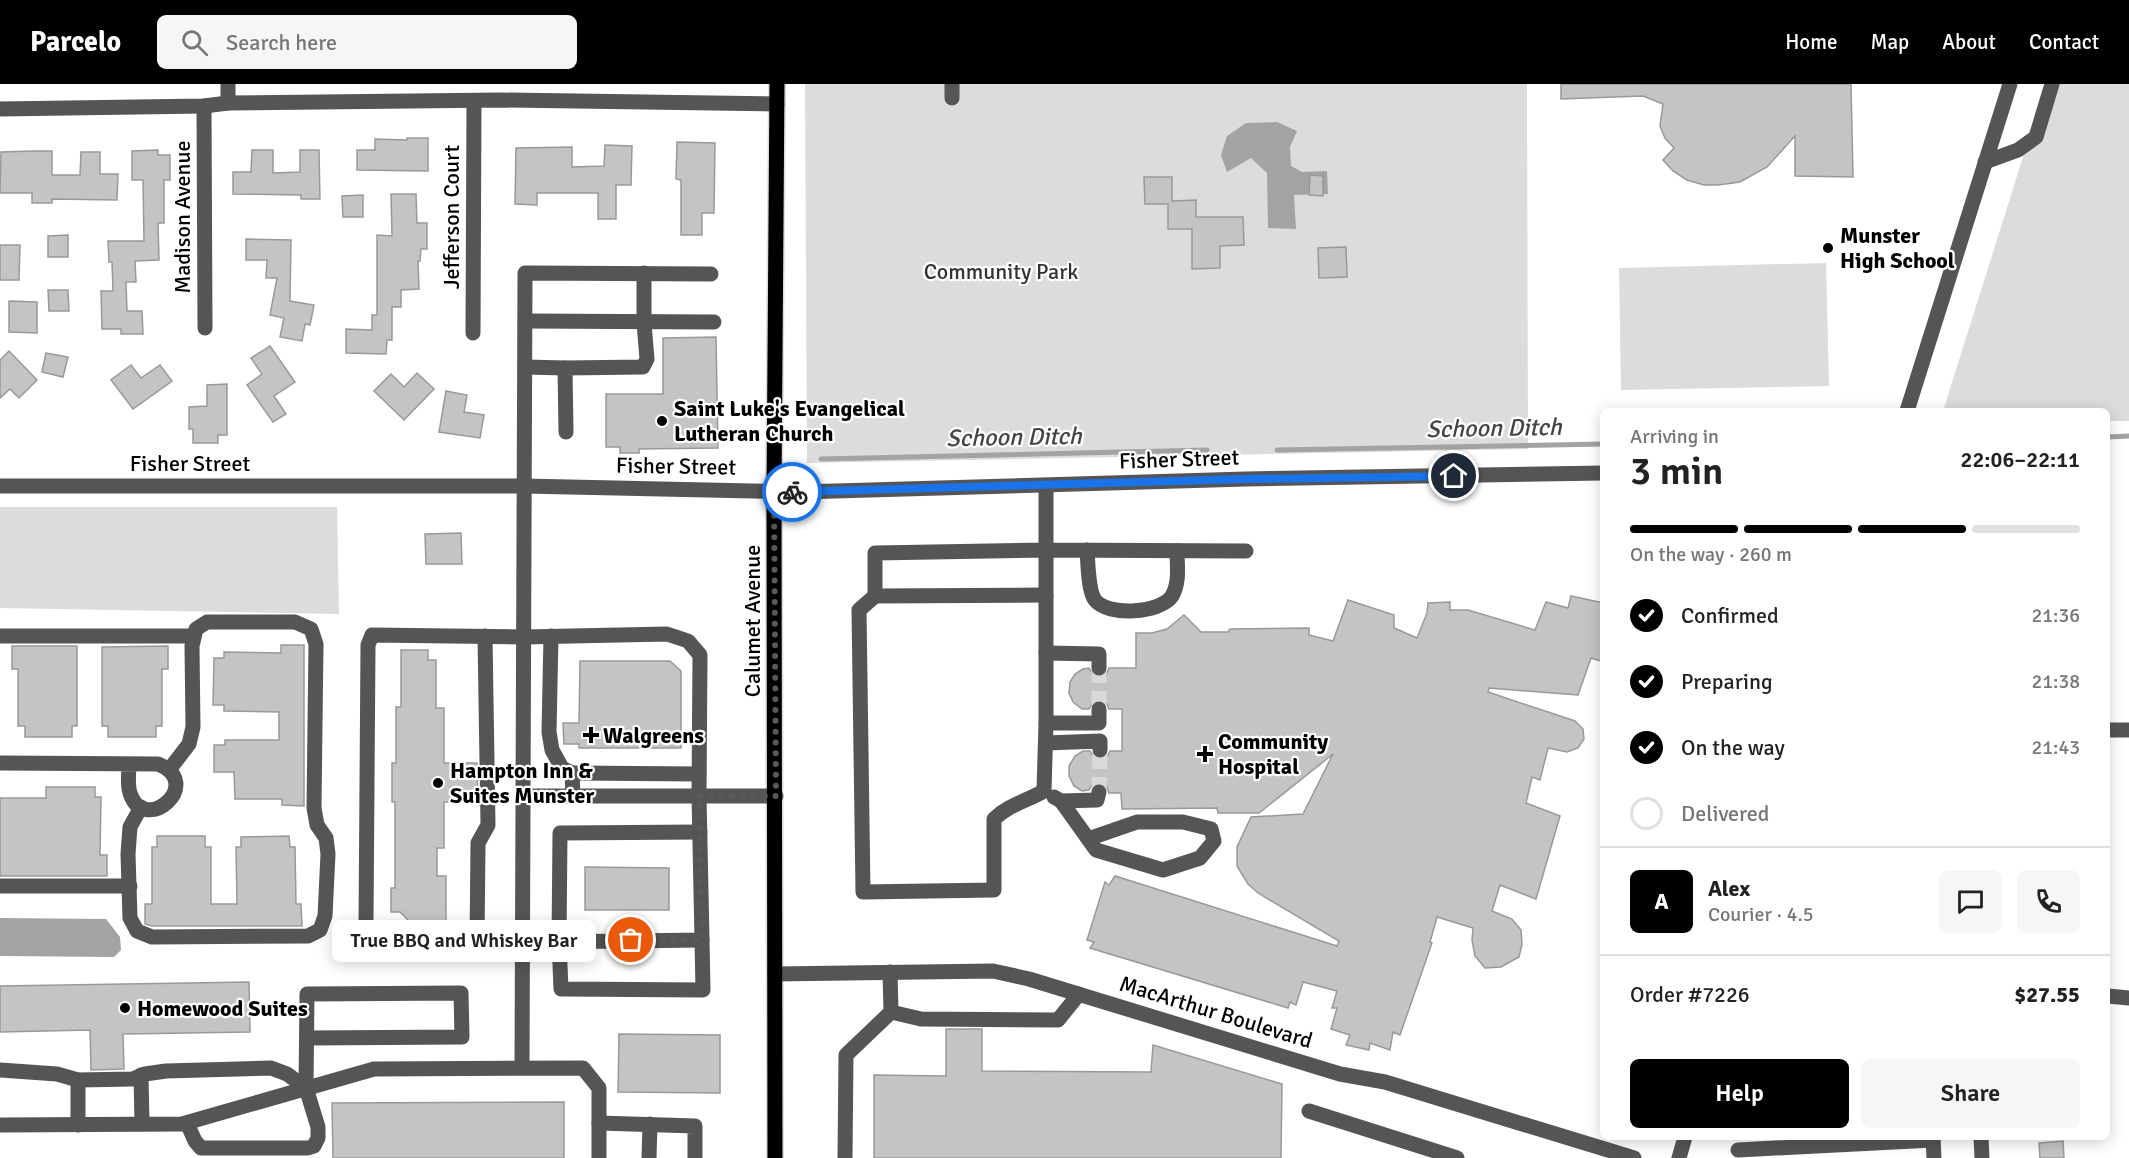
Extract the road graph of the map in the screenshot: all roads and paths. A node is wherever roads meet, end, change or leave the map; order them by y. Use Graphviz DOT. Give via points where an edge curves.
graph roads {
  1 [pos="228,84"];
  2 [pos="500,84"];
  3 [pos="777,84"];
  4 [pos="2010,84"];
  5 [pos="2052,84"];
  6 [pos="474,100"];
  7 [pos="500,100"];
  8 [pos="228,102"];
  9 [pos="777,104"];
  10 [pos="204,106"];
  11 [pos="0,109"];
  12 [pos="1985,162"];
  13 [pos="644,273"];
  14 [pos="711,274"];
  15 [pos="525,321"];
  16 [pos="714,322"];
  17 [pos="644,323"];
  18 [pos="205,328"];
  19 [pos="473,333"];
  20 [pos="525,367"];
  21 [pos="565,368"];
  22 [pos="1908,408"];
  23 [pos="566,432"];
  24 [pos="1600,473"];
  25 [pos="0,486"];
  26 [pos="524,486"];
  27 [pos="1046,486"];
  28 [pos="774,491"];
  29 [pos="1046,550"];
  30 [pos="1087,550"];
  31 [pos="1177,551"];
  32 [pos="1246,551"];
  33 [pos="1046,595"];
  34 [pos="875,596"];
  35 [pos="0,636"];
  36 [pos="194,636"];
  37 [pos="485,636"];
  38 [pos="551,636"];
  39 [pos="524,637"];
  40 [pos="1046,653"];
  41 [pos="1099,668"];
  42 [pos="1099,709"];
  43 [pos="1046,723"];
  44 [pos="2110,730"];
  45 [pos="2129,730"];
  46 [pos="1046,743"];
  47 [pos="1100,750"];
  48 [pos="0,762"];
  49 [pos="129,764"];
  50 [pos="169,770"];
  51 [pos="572,774"];
  52 [pos="699,774"];
  53 [pos="1044,791"];
  54 [pos="1099,792"];
  55 [pos="523,796"];
  56 [pos="573,796"];
  57 [pos="699,796"];
  58 [pos="776,796"];
  59 [pos="1061,801"];
  60 [pos="141,807"];
  61 [pos="700,832"];
  62 [pos="1088,839"];
  63 [pos="0,886"];
  64 [pos="130,886"];
  65 [pos="702,940"];
  66 [pos="522,941"];
  67 [pos="559,941"];
  68 [pos="477,942"];
  69 [pos="890,972"];
  70 [pos="775,974"];
  71 [pos="1079,994"];
  72 [pos="2110,996"];
  73 [pos="2129,998"];
  74 [pos="891,1012"];
  75 [pos="307,1038"];
  76 [pos="522,1067"];
  77 [pos="0,1070"];
  78 [pos="141,1075"];
  79 [pos="78,1080"];
  80 [pos="306,1088"];
  81 [pos="1309,1110"];
  82 [pos="187,1123"];
  83 [pos="599,1123"];
  84 [pos="142,1124"];
  85 [pos="650,1124"];
  86 [pos="0,1125"];
  87 [pos="78,1125"];
  88 [pos="1684,1140"];
  89 [pos="1894,1140"];
  90 [pos="1933,1140"];
  91 [pos="1981,1140"];
  92 [pos="1738,1148"];
  93 [pos="599,1158"];
  94 [pos="649,1158"];
  95 [pos="695,1158"];
  96 [pos="775,1158"];
  97 [pos="845,1158"];
  98 [pos="1456,1158"];
  99 [pos="1634,1158"];
  100 [pos="1679,1158"];
  101 [pos="1934,1158"];
  102 [pos="1982,1158"];
  1 -- 8 [label="street"];
  2 -- 7 [label="street"];
  3 -- 9 [label="main road, Calumet Avenue"];
  4 -- 12 [label="street"];
  5 -- 12 [label="street" via="2036,137 2018,150"];
  6 -- 7 [label="street"];
  6 -- 8 [label="street"];
  6 -- 19 [label="street, Jefferson Court"];
  7 -- 9 [label="street"];
  8 -- 10 [label="street"];
  9 -- 28 [label="main road, Calumet Avenue"];
  10 -- 11 [label="street"];
  10 -- 18 [label="street, Madison Avenue"];
  12 -- 22 [label="street"];
  13 -- 14 [label="street"];
  13 -- 15 [label="street" via="525,273"];
  13 -- 17 [label="street"];
  15 -- 17 [label="street"];
  15 -- 20 [label="street"];
  16 -- 17 [label="street"];
  17 -- 21 [label="street" via="647,359 643,367"];
  20 -- 21 [label="street"];
  20 -- 26 [label="street"];
  21 -- 23 [label="street"];
  24 -- 27 [label="street, Fisher Street"];
  25 -- 26 [label="street, Fisher Street"];
  26 -- 28 [label="street, Fisher Street"];
  26 -- 39 [label="street"];
  27 -- 28 [label="street, Fisher Street"];
  27 -- 29 [label="street"];
  28 -- 58 [label="main road, Calumet Avenue"];
  29 -- 30 [label="street"];
  29 -- 33 [label="street"];
  29 -- 34 [label="street" via="875,553"];
  30 -- 31 [label="street"];
  30 -- 31 [label="street" via="1095,600 1124,611 1155,608 1170,599 1177,585"];
  31 -- 32 [label="street"];
  33 -- 34 [label="street"];
  33 -- 40 [label="street"];
  34 -- 53 [label="street" via="859,610 863,892 994,890 994,819 1004,809"];
  35 -- 36 [label="street"];
  36 -- 50 [label="street" via="193,728 189,744"];
  36 -- 64 [label="street" via="196,629 207,622 295,622 311,629 316,644 314,808 328,854 325,916 320,930 309,936 152,937 136,931 130,918"];
  37 -- 39 [label="street"];
  37 -- 68 [label="street" via="488,825 478,843"];
  37 -- 68 [label="street" via="372,636 368,645 366,923 372,939 380,944"];
  38 -- 39 [label="street"];
  38 -- 51 [label="street" via="549,732 552,750 562,768"];
  38 -- 52 [label="street" via="667,634 688,641 700,655"];
  39 -- 55 [label="street"];
  40 -- 41 [label="street" via="1099,654"];
  40 -- 43 [label="street"];
  42 -- 43 [label="street" via="1099,723"];
  43 -- 46 [label="street"];
  44 -- 45 [label="street"];
  46 -- 47 [label="street" via="1100,741"];
  46 -- 53 [label="street"];
  48 -- 49 [label="street"];
  49 -- 50 [label="street" via="158,764"];
  49 -- 60 [label="street" via="130,793"];
  50 -- 60 [label="street" via="175,781 171,800 161,808"];
  51 -- 52 [label="street"];
  51 -- 56 [label="street"];
  52 -- 57 [label="street"];
  53 -- 59 [label="street"];
  54 -- 59 [label="street" via="1097,800"];
  55 -- 56 [label="street"];
  55 -- 66 [label="street"];
  56 -- 57 [label="street"];
  57 -- 58 [label="street"];
  57 -- 61 [label="street"];
  58 -- 70 [label="main road, Calumet Avenue"];
  59 -- 62 [label="street"];
  60 -- 64 [label="street" via="130,827"];
  61 -- 65 [label="street"];
  61 -- 67 [label="street" via="560,833"];
  62 -- 62 [label="street" via="1096,850 1163,870 1200,858 1214,841 1211,829 1183,822 1137,822"];
  63 -- 64 [label="street"];
  65 -- 67 [label="street"];
  65 -- 67 [label="street" via="703,990 561,989"];
  66 -- 67 [label="street"];
  66 -- 68 [label="street"];
  66 -- 76 [label="street"];
  69 -- 70 [label="street, MacArthur Boulevard"];
  69 -- 71 [label="street, MacArthur Boulevard" via="993,971"];
  69 -- 74 [label="street"];
  70 -- 96 [label="main road, Calumet Avenue"];
  71 -- 74 [label="street" via="1058,1020 921,1019"];
  71 -- 99 [label="street, MacArthur Boulevard"];
  72 -- 73 [label="street"];
  74 -- 97 [label="street" via="846,1055"];
  75 -- 75 [label="street" via="307,994 461,993 462,1037"];
  75 -- 80 [label="street"];
  76 -- 80 [label="street" via="374,1069"];
  76 -- 83 [label="street" via="583,1068 599,1089"];
  77 -- 79 [label="street" via="57,1074"];
  78 -- 79 [label="street" via="133,1079"];
  78 -- 80 [label="street" via="272,1068"];
  78 -- 84 [label="street"];
  79 -- 87 [label="street"];
  80 -- 82 [label="street"];
  80 -- 82 [label="street" via="318,1127 318,1138 308,1148 201,1148"];
  81 -- 98 [label="street"];
  82 -- 84 [label="street"];
  83 -- 85 [label="street"];
  83 -- 93 [label="street"];
  84 -- 87 [label="street"];
  85 -- 94 [label="street"];
  85 -- 95 [label="street" via="695,1126"];
  86 -- 87 [label="street"];
  88 -- 100 [label="street"];
  89 -- 92 [label="street"];
  90 -- 101 [label="street"];
  91 -- 102 [label="street"];
}
